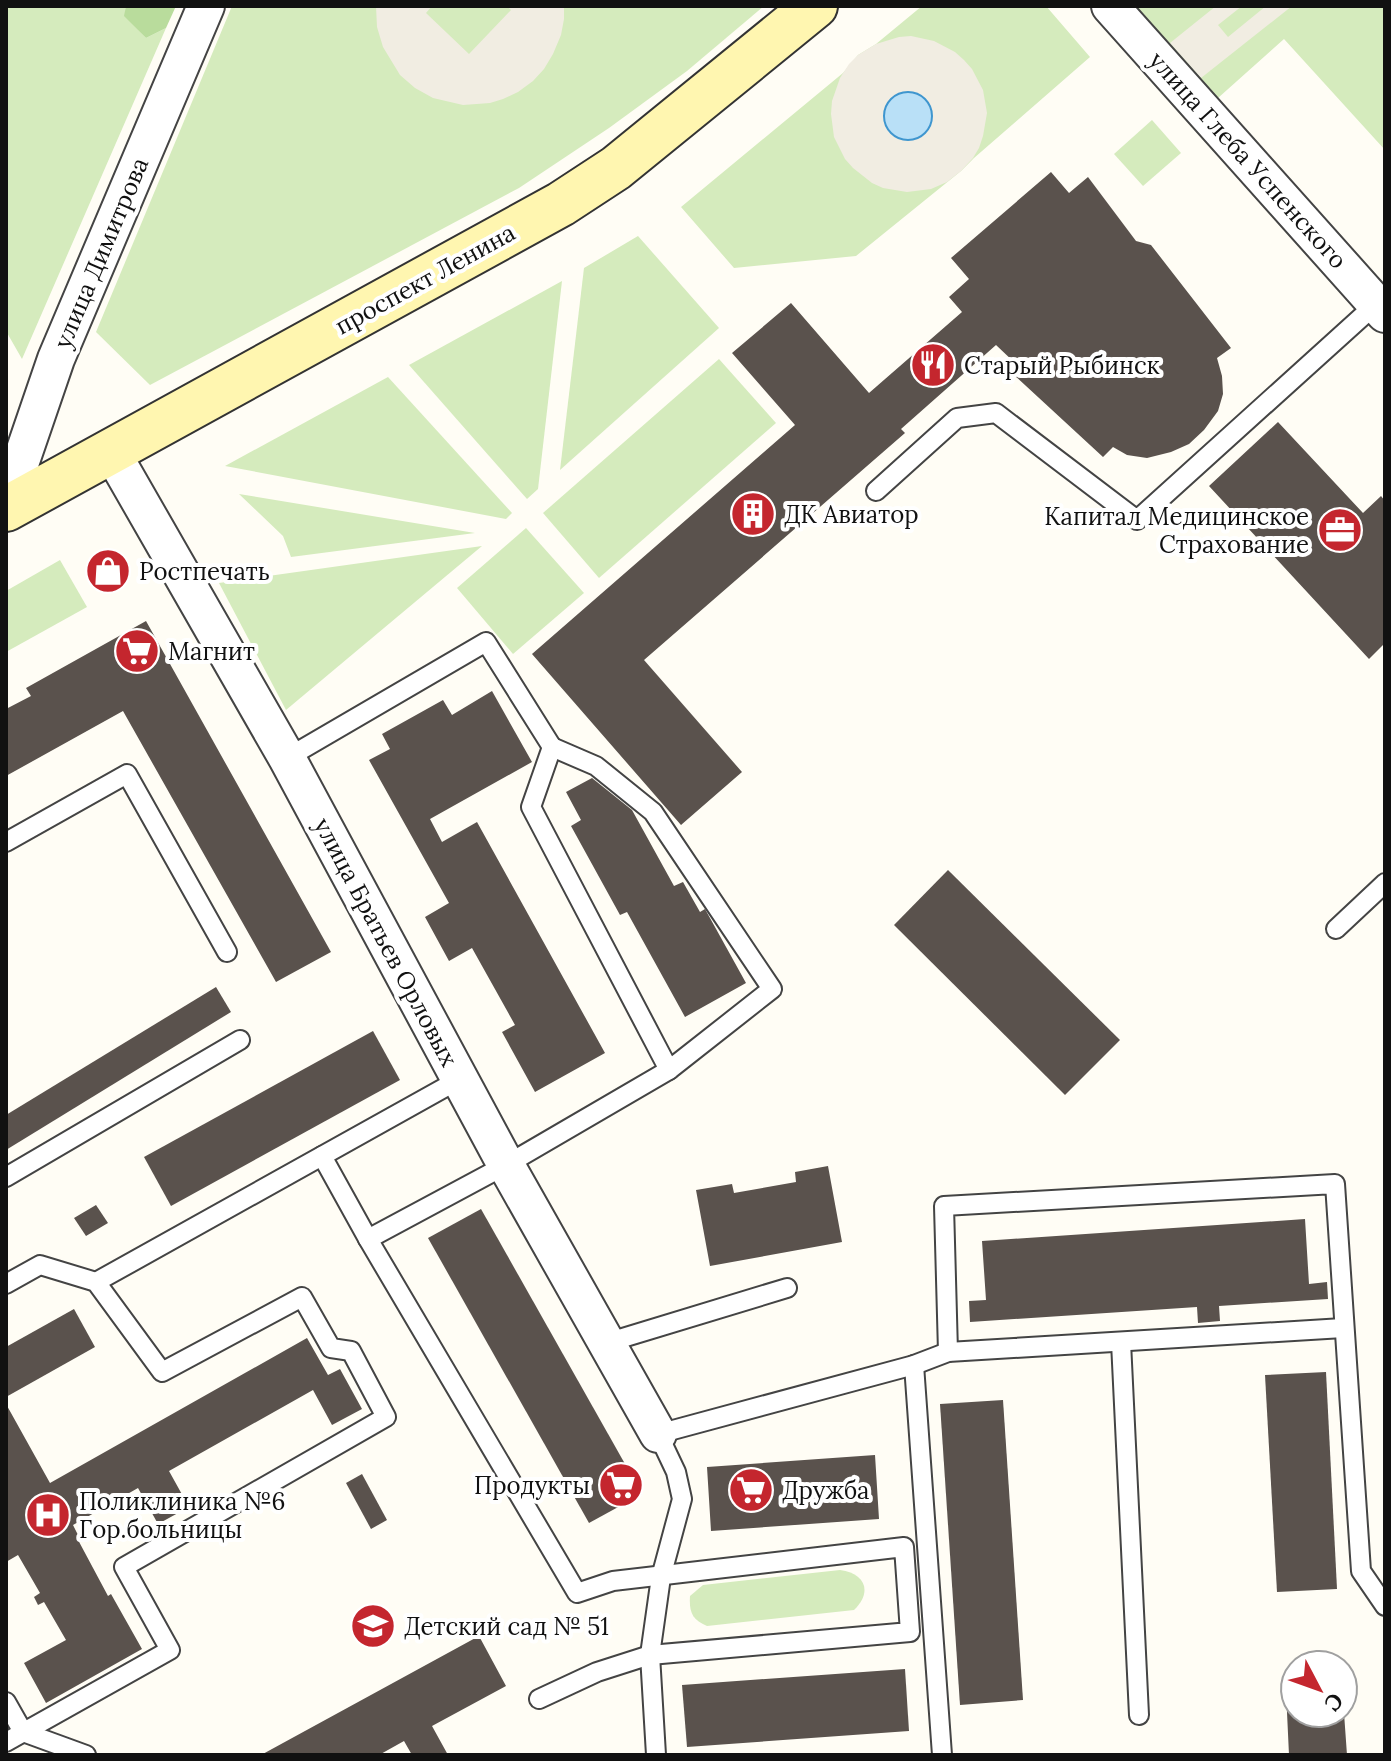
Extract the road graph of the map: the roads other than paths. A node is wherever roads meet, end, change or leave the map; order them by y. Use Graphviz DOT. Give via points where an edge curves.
graph roads {
  1 [pos="206,6"];
  2 [pos="815,6"];
  3 [pos="1110,6"];
  4 [pos="1380,309"];
  5 [pos="111,451"];
  6 [pos="876,491"];
  7 [pos="6,507"];
  8 [pos="552,747"];
  9 [pos="287,758"];
  10 [pos="6,842"];
  11 [pos="1385,883"];
  12 [pos="1336,929"];
  13 [pos="227,952"];
  14 [pos="240,1040"];
  15 [pos="669,1070"];
  16 [pos="460,1079"];
  17 [pos="322,1156"];
  18 [pos="506,1165"];
  19 [pos="6,1177"];
  20 [pos="368,1239"];
  21 [pos="96,1282"];
  22 [pos="6,1284"];
  23 [pos="787,1288"];
  24 [pos="1343,1328"];
  25 [pos="1121,1342"];
  26 [pos="606,1343"];
  27 [pos="948,1352"];
  28 [pos="914,1365"];
  29 [pos="658,1434"];
  30 [pos="661,1577"];
  31 [pos="1385,1606"];
  32 [pos="650,1655"];
  33 [pos="539,1699"];
  34 [pos="6,1702"];
  35 [pos="1139,1715"];
  36 [pos="14,1737"];
  37 [pos="86,1755"];
  38 [pos="656,1755"];
  39 [pos="942,1755"];
  1 -- 7 [label="street, улица Димитрова" via="56,359"];
  2 -- 5 [label="main road, проспект Ленина" via="616,168 561,204"];
  3 -- 4 [label="street, улица Глеба Успенского"];
  4 -- 6 [label="lane" via="1137,520 996,413 957,418"];
  5 -- 7 [label="main road, проспект Ленина"];
  5 -- 9 [label="street, улица Братьев Орловых"];
  8 -- 9 [label="lane" via="486,642"];
  8 -- 15 [label="lane" via="531,807"];
  8 -- 15 [label="lane" via="596,766 653,812 772,989"];
  9 -- 16 [label="street, улица Братьев Орловых"];
  10 -- 13 [label="lane" via="127,774"];
  11 -- 12 [label="lane"];
  14 -- 19 [label="lane"];
  15 -- 18 [label="lane"];
  16 -- 17 [label="lane"];
  16 -- 18 [label="street, улица Братьев Орловых"];
  17 -- 20 [label="lane"];
  17 -- 21 [label="lane"];
  18 -- 20 [label="lane"];
  18 -- 26 [label="street, улица Братьев Орловых"];
  20 -- 30 [label="lane" via="577,1593 613,1581"];
  21 -- 22 [label="lane" via="40,1265"];
  21 -- 36 [label="lane" via="162,1372 302,1297 331,1348 351,1351 386,1417 124,1567 170,1650"];
  23 -- 26 [label="lane"];
  24 -- 25 [label="lane"];
  24 -- 27 [label="lane" via="1335,1184 944,1206"];
  24 -- 31 [label="lane" via="1361,1571"];
  25 -- 27 [label="lane"];
  25 -- 35 [label="lane"];
  26 -- 29 [label="street, улица Братьев Орловых"];
  27 -- 28 [label="lane"];
  28 -- 29 [label="lane"];
  28 -- 39 [label="lane"];
  29 -- 30 [label="lane" via="682,1499"];
  30 -- 32 [label="lane"];
  30 -- 32 [label="lane" via="904,1547 910,1632"];
  32 -- 33 [label="lane"];
  32 -- 38 [label="lane"];
  34 -- 36 [label="lane"];
  36 -- 37 [label="lane"];
}
